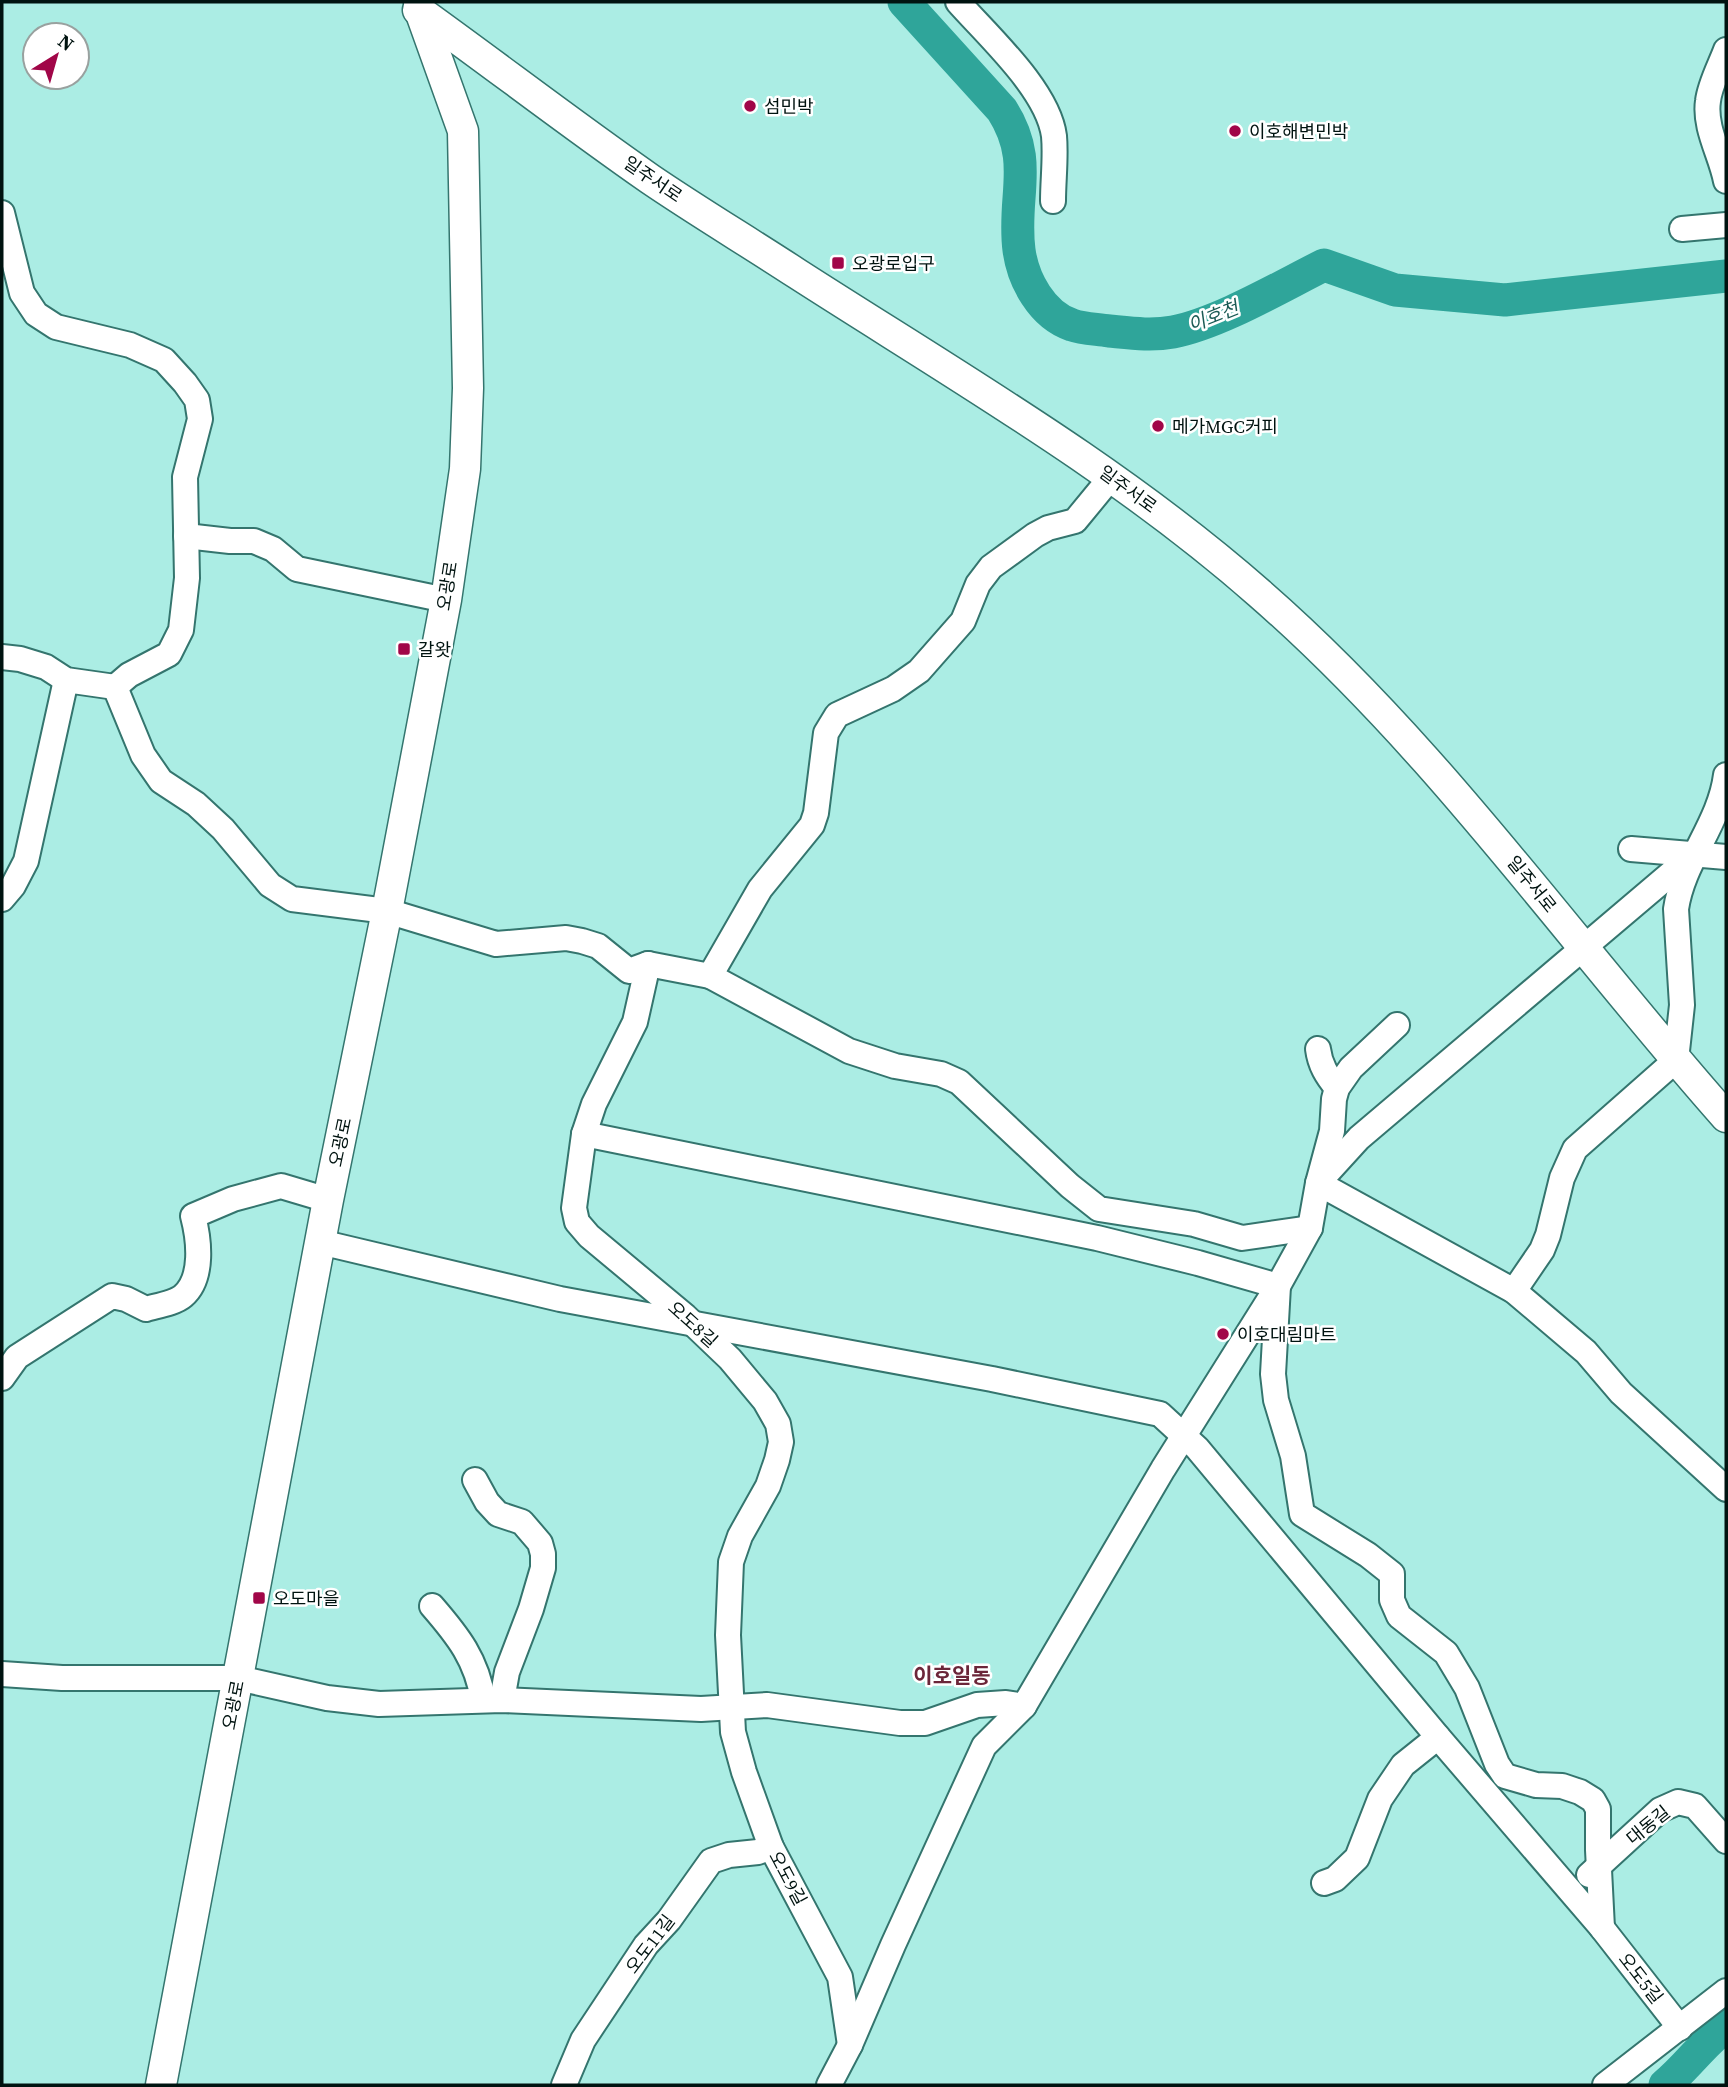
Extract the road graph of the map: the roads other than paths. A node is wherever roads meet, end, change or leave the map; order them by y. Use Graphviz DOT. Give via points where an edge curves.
graph roads {
  1 [pos="958,2"];
  2 [pos="418,4"];
  3 [pos="1726,50"];
  4 [pos="1726,180"];
  5 [pos="1053,201"];
  6 [pos="2,213"];
  7 [pos="1726,225"];
  8 [pos="1682,229"];
  9 [pos="1112,476"];
  10 [pos="186,536"];
  11 [pos="446,600"];
  12 [pos="2,657"];
  13 [pos="66,680"];
  14 [pos="115,688"];
  15 [pos="1726,775"];
  16 [pos="1631,849"];
  17 [pos="1694,854"];
  18 [pos="1726,857"];
  19 [pos="2,899"];
  20 [pos="387,911"];
  21 [pos="1584,948"];
  22 [pos="649,964"];
  23 [pos="710,976"];
  24 [pos="1397,1025"];
  25 [pos="1318,1049"];
  26 [pos="1676,1060"];
  27 [pos="1337,1088"];
  28 [pos="1726,1117"];
  29 [pos="584,1134"];
  30 [pos="1318,1183"];
  31 [pos="328,1200"];
  32 [pos="1310,1228"];
  33 [pos="320,1242"];
  34 [pos="1278,1286"];
  35 [pos="1514,1291"];
  36 [pos="691,1322"];
  37 [pos="2,1378"];
  38 [pos="1184,1436"];
  39 [pos="475,1480"];
  40 [pos="1726,1489"];
  41 [pos="432,1606"];
  42 [pos="2,1674"];
  43 [pos="238,1678"];
  44 [pos="492,1700"];
  45 [pos="1024,1706"];
  46 [pos="733,1707"];
  47 [pos="1438,1737"];
  48 [pos="1503,1772"];
  49 [pos="1484,1790"];
  50 [pos="1726,1841"];
  51 [pos="771,1847"];
  52 [pos="1599,1867"];
  53 [pos="1324,1883"];
  54 [pos="1569,1890"];
  55 [pos="1602,1928"];
  56 [pos="1726,1991"];
  57 [pos="1681,2028"];
  58 [pos="850,2045"];
  59 [pos="161,2085"];
  60 [pos="564,2085"];
  61 [pos="830,2085"];
  62 [pos="1605,2085"];
  1 -- 5 [label="street" via="1045,107 1054,136"];
  2 -- 9 [label="main road, 일주서로" via="650,179"];
  2 -- 11 [label="main road, 오광로" via="463,131 468,388 465,469"];
  3 -- 4 [label="street" via="1707,110"];
  6 -- 10 [label="street" via="22,293 36,314 56,327 130,345 164,360 197,400 200,419 185,477"];
  7 -- 8 [label="street"];
  9 -- 21 [label="main road, 일주서로" via="1208,549 1343,670 1477,816"];
  9 -- 23 [label="street" via="1075,521 1048,528 991,566 978,584 964,621 919,671 893,689 837,715 826,733 811,825 760,889"];
  10 -- 11 [label="street" via="254,541 273,549 297,569"];
  10 -- 14 [label="street" via="181,630 169,654 129,675"];
  11 -- 20 [label="main road, 오광로"];
  12 -- 13 [label="street" via="46,667"];
  13 -- 14 [label="street"];
  13 -- 19 [label="street" via="26,861"];
  14 -- 20 [label="street" via="143,755 161,782 214,821 270,885 292,899"];
  15 -- 17 [label="street" via="1720,800"];
  16 -- 17 [label="street"];
  17 -- 18 [label="street"];
  17 -- 21 [label="street"];
  17 -- 26 [label="street" via="1675,909 1682,1005"];
  20 -- 22 [label="street" via="496,944 566,938 582,941 598,946 629,971"];
  20 -- 31 [label="main road, 오광로"];
  21 -- 26 [label="main road, 일주서로"];
  21 -- 30 [label="street" via="1359,1138"];
  22 -- 23 [label="street"];
  22 -- 29 [label="street, 오도8길" via="635,1022"];
  23 -- 32 [label="street" via="849,1051 959,1082 1099,1209 1194,1224 1242,1238"];
  24 -- 27 [label="street" via="1351,1068"];
  25 -- 27 [label="street" via="1326,1074"];
  26 -- 28 [label="main road, 일주서로"];
  26 -- 35 [label="street" via="1576,1149 1562,1178 1542,1250"];
  27 -- 30 [label="street" via="1332,1131"];
  29 -- 34 [label="street" via="1097,1238"];
  29 -- 36 [label="street, 오도8길" via="574,1208 577,1222"];
  30 -- 32 [label="street"];
  30 -- 35 [label="street"];
  31 -- 33 [label="main road, 오광로"];
  31 -- 37 [label="street" via="281,1186 193,1216 198,1262 182,1297 146,1309 113,1296 17,1357"];
  32 -- 34 [label="street"];
  33 -- 36 [label="street, 오도5길" via="560,1299"];
  33 -- 43 [label="main road, 오광로"];
  34 -- 38 [label="street"];
  34 -- 48 [label="street" via="1273,1374 1302,1514 1392,1574 1392,1600 1399,1616 1446,1653 1467,1688"];
  35 -- 40 [label="street" via="1586,1352 1621,1393"];
  36 -- 38 [label="street, 오도5길" via="1160,1414"];
  36 -- 46 [label="street, 오도8길" via="765,1401 778,1424 781,1442 768,1486 731,1562 728,1635"];
  38 -- 45 [label="street"];
  38 -- 47 [label="street, 오도5길"];
  39 -- 44 [label="street" via="498,1514 522,1522 540,1543 543,1554 531,1609"];
  41 -- 44 [label="street" via="454,1632"];
  42 -- 43 [label="street"];
  43 -- 44 [label="street" via="327,1698 379,1704"];
  43 -- 59 [label="main road, 오광로"];
  44 -- 46 [label="street"];
  45 -- 46 [label="street" via="977,1705 925,1723 767,1706"];
  45 -- 58 [label="street" via="984,1746"];
  46 -- 51 [label="street, 오도9길" via="740,1759"];
  47 -- 49 [label="street, 오도5길"];
  47 -- 53 [label="street" via="1403,1765 1380,1799 1357,1858"];
  48 -- 49 [label="street"];
  48 -- 52 [label="street" via="1536,1785 1562,1786 1593,1800 1598,1809"];
  49 -- 54 [label="street, 오도5길"];
  50 -- 52 [label="street, 대동길" via="1695,1806 1678,1802 1660,1810"];
  51 -- 58 [label="street, 오도9길" via="840,1977"];
  51 -- 60 [label="street, 오도11길" via="711,1861 639,1955 583,2040"];
  52 -- 54 [label="street, 대동길"];
  52 -- 55 [label="street"];
  54 -- 55 [label="street, 오도5길"];
  55 -- 57 [label="street, 오도5길"];
  56 -- 57 [label="street"];
  57 -- 62 [label="street"];
  58 -- 61 [label="street"];
}
